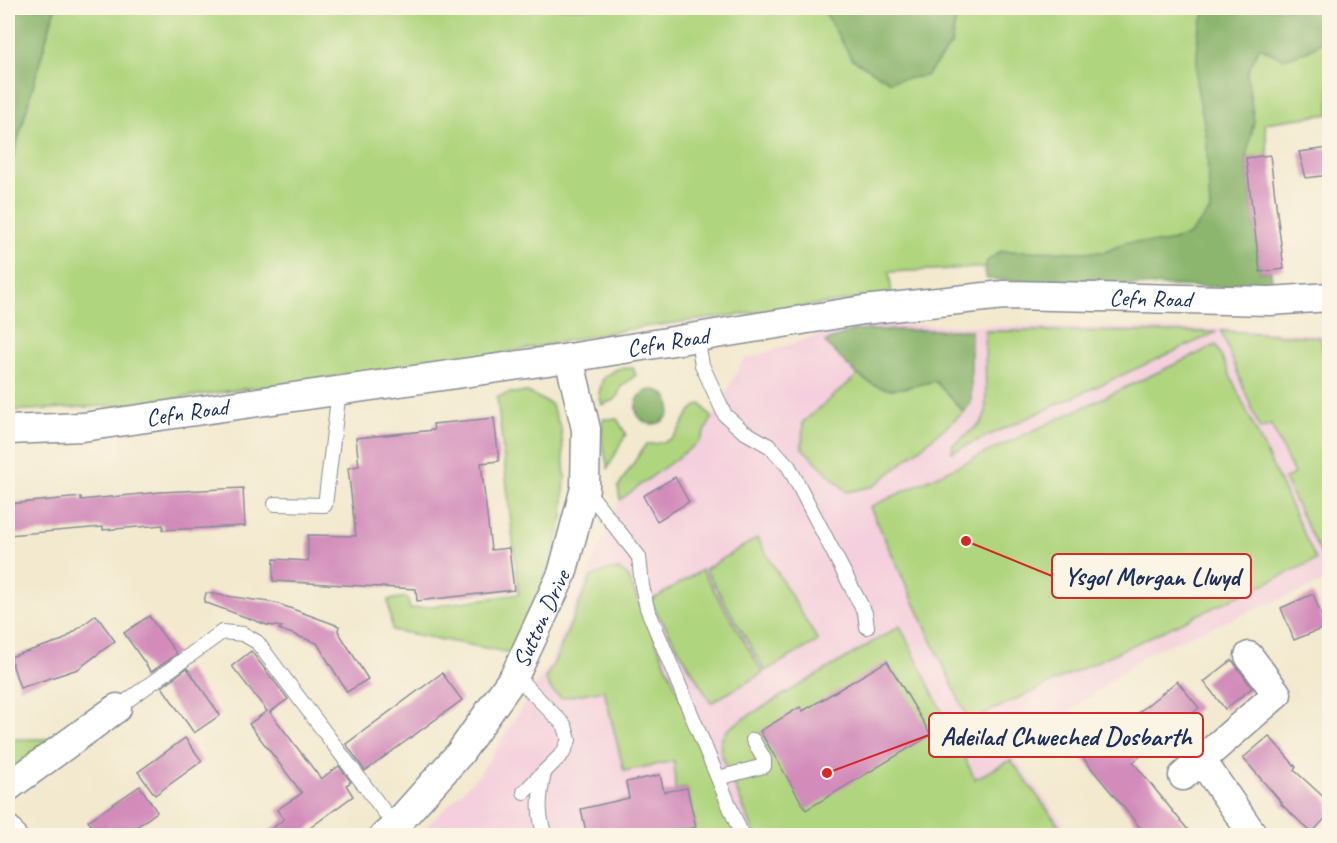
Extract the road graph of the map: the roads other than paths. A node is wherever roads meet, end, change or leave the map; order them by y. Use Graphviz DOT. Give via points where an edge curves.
graph roads {
  1 [pos="1329,297"];
  2 [pos="697,337"];
  3 [pos="569,358"];
  4 [pos="339,391"];
  5 [pos="8,430"];
  6 [pos="585,488"];
  7 [pos="275,504"];
  8 [pos="867,627"];
  9 [pos="1249,656"];
  10 [pos="515,675"];
  11 [pos="117,708"];
  12 [pos="753,740"];
  13 [pos="545,771"];
  14 [pos="718,778"];
  15 [pos="8,787"];
  16 [pos="524,792"];
  17 [pos="8,830"];
  18 [pos="390,831"];
  19 [pos="12,836"];
  20 [pos="545,836"];
  21 [pos="742,836"];
  22 [pos="1254,836"];
  1 -- 2 [label="street, Cefn Road" via="1270,301 1004,295 863,310"];
  2 -- 3 [label="street, Cefn Road"];
  2 -- 8 [label="lane" via="702,364 725,415 771,447 789,467 865,613"];
  3 -- 4 [label="street, Cefn Road"];
  3 -- 6 [label="street, Sutton Drive" via="586,429"];
  4 -- 5 [label="street, Cefn Road" via="83,427"];
  4 -- 7 [label="lane" via="325,505"];
  6 -- 10 [label="street, Sutton Drive" via="562,574"];
  6 -- 14 [label="lane" via="639,557 647,608"];
  9 -- 22 [label="street" via="1277,694 1192,769"];
  10 -- 13 [label="lane" via="565,726 569,740 563,753"];
  10 -- 18 [label="street, Sutton Drive" via="460,753"];
  11 -- 15 [label="street"];
  11 -- 18 [label="lane" via="222,632 243,634 257,642"];
  12 -- 14 [label="lane" via="764,765"];
  13 -- 16 [label="lane"];
  13 -- 20 [label="lane" via="538,810"];
  14 -- 21 [label="lane"];
  17 -- 19 [label="street"];
}
